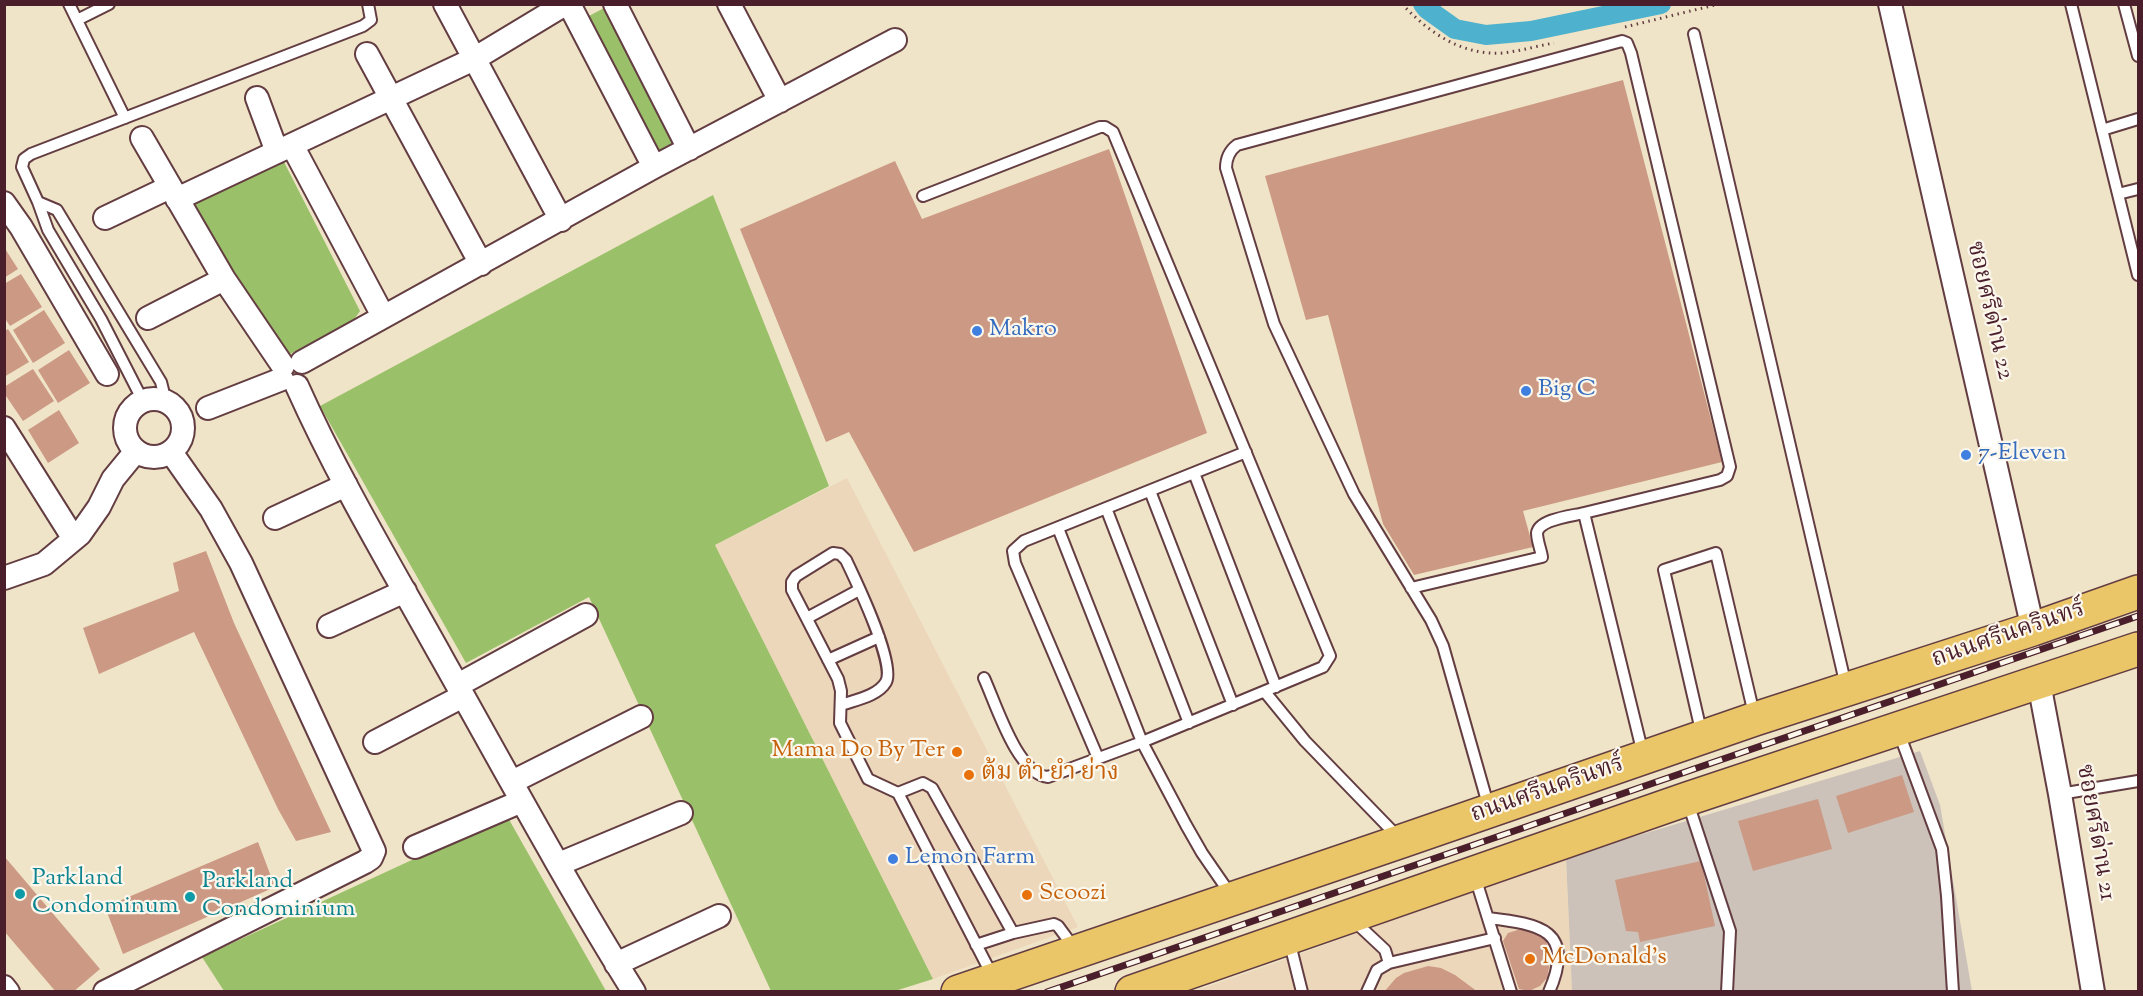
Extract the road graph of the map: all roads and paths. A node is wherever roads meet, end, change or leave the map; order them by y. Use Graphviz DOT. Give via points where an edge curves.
graph roads {
  1 [pos="69,4"];
  2 [pos="109,4"];
  3 [pos="368,4"];
  4 [pos="446,4"];
  5 [pos="567,4"];
  6 [pos="615,4"];
  7 [pos="1402,4"];
  8 [pos="1719,4"];
  9 [pos="1890,4"];
  10 [pos="2071,4"];
  11 [pos="2124,4"];
  12 [pos="736,7"];
  13 [pos="77,20"];
  14 [pos="1620,28"];
  15 [pos="1694,34"];
  16 [pos="895,40"];
  17 [pos="1555,43"];
  18 [pos="367,54"];
  19 [pos="2139,56"];
  20 [pos="474,58"];
  21 [pos="257,98"];
  22 [pos="391,98"];
  23 [pos="780,101"];
  24 [pos="125,118"];
  25 [pos="2139,119"];
  26 [pos="2102,130"];
  27 [pos="142,138"];
  28 [pos="285,148"];
  29 [pos="689,149"];
  30 [pos="654,167"];
  31 [pos="2139,189"];
  32 [pos="173,193"];
  33 [pos="2118,194"];
  34 [pos="923,196"];
  35 [pos="38,201"];
  36 [pos="4,203"];
  37 [pos="105,218"];
  38 [pos="561,220"];
  39 [pos="481,264"];
  40 [pos="2139,275"];
  41 [pos="224,279"];
  42 [pos="383,316"];
  43 [pos="148,318"];
  44 [pos="291,373"];
  45 [pos="106,374"];
  46 [pos="143,401"];
  47 [pos="170,404"];
  48 [pos="208,408"];
  49 [pos="4,428"];
  50 [pos="136,451"];
  51 [pos="171,452"];
  52 [pos="1246,452"];
  53 [pos="1194,473"];
  54 [pos="346,485"];
  55 [pos="1150,491"];
  56 [pos="1106,508"];
  57 [pos="1584,513"];
  58 [pos="275,518"];
  59 [pos="1058,528"];
  60 [pos="74,540"];
  61 [pos="4,579"];
  62 [pos="1411,588"];
  63 [pos="859,590"];
  64 [pos="405,591"];
  65 [pos="2139,592"];
  66 [pos="586,615"];
  67 [pos="807,618"];
  68 [pos="329,626"];
  69 [pos="2033,629"];
  70 [pos="879,637"];
  71 [pos="2139,649"];
  72 [pos="828,660"];
  73 [pos="984,678"];
  74 [pos="2039,683"];
  75 [pos="1276,687"];
  76 [pos="1847,690"];
  77 [pos="460,691"];
  78 [pos="1265,692"];
  79 [pos="841,705"];
  80 [pos="1233,705"];
  81 [pos="641,717"];
  82 [pos="1755,719"];
  83 [pos="1189,723"];
  84 [pos="1897,730"];
  85 [pos="1703,738"];
  86 [pos="375,742"];
  87 [pos="1142,742"];
  88 [pos="1098,758"];
  89 [pos="1644,758"];
  90 [pos="2139,781"];
  91 [pos="517,792"];
  92 [pos="898,794"];
  93 [pos="2060,794"];
  94 [pos="1687,798"];
  95 [pos="1490,811"];
  96 [pos="681,813"];
  97 [pos="1402,842"];
  98 [pos="415,847"];
  99 [pos="558,864"];
  100 [pos="1474,873"];
  101 [pos="1233,898"];
  102 [pos="719,916"];
  103 [pos="1349,916"];
  104 [pos="1488,918"];
  105 [pos="1013,933"];
  106 [pos="1288,938"];
  107 [pos="1495,938"];
  108 [pos="976,945"];
  109 [pos="1077,951"];
  110 [pos="1389,963"];
  111 [pos="616,964"];
  112 [pos="994,980"];
  113 [pos="4,987"];
  114 [pos="8,992"];
  115 [pos="105,992"];
  116 [pos="634,992"];
  117 [pos="958,992"];
  118 [pos="1132,992"];
  119 [pos="1302,992"];
  120 [pos="1366,992"];
  121 [pos="1511,992"];
  122 [pos="1549,992"];
  123 [pos="1727,992"];
  124 [pos="1953,992"];
  125 [pos="2093,992"];
  1 -- 13 [label="lane"];
  2 -- 13 [label="lane"];
  3 -- 24 [label="lane" via="371,20 363,27"];
  4 -- 20 [label="street"];
  5 -- 20 [label="street"];
  5 -- 30 [label="street"];
  6 -- 29 [label="street"];
  7 -- 17 [label="path" via="1443,39 1469,50 1503,53"];
  8 -- 14 [label="path"];
  9 -- 69 [label="street, ซอยศรีด่าน 22"];
  10 -- 26 [label="lane"];
  11 -- 19 [label="lane"];
  12 -- 23 [label="street"];
  13 -- 24 [label="lane"];
  15 -- 76 [label="lane"];
  16 -- 23 [label="street"];
  18 -- 22 [label="street"];
  20 -- 22 [label="street"];
  20 -- 38 [label="street"];
  21 -- 28 [label="street"];
  22 -- 28 [label="street"];
  22 -- 39 [label="street"];
  23 -- 29 [label="street"];
  24 -- 35 [label="lane" via="24,159 22,167"];
  25 -- 26 [label="lane"];
  26 -- 33 [label="lane"];
  27 -- 32 [label="street"];
  28 -- 32 [label="street"];
  28 -- 42 [label="street"];
  29 -- 30 [label="street"];
  30 -- 38 [label="street"];
  31 -- 33 [label="lane"];
  32 -- 37 [label="street"];
  32 -- 41 [label="street"];
  33 -- 40 [label="lane"];
  34 -- 52 [label="lane" via="1100,127 1109,129 1116,137"];
  35 -- 46 [label="lane" via="48,230 101,319"];
  35 -- 47 [label="lane" via="57,210 161,382 162,394"];
  36 -- 45 [label="street"];
  38 -- 39 [label="street"];
  39 -- 42 [label="street"];
  41 -- 43 [label="street"];
  41 -- 44 [label="street"];
  42 -- 44 [label="street"];
  44 -- 48 [label="street"];
  44 -- 54 [label="street"];
  46 -- 47 [label="street"];
  46 -- 50 [label="street" via="126,419 126,437"];
  47 -- 51 [label="street" via="183,428 178,445"];
  49 -- 60 [label="street"];
  50 -- 51 [label="street" via="153,457"];
  50 -- 60 [label="street"];
  51 -- 115 [label="street" via="212,509 242,563 374,851 364,862"];
  52 -- 53 [label="lane"];
  52 -- 75 [label="lane" via="1330,656 1323,667"];
  53 -- 55 [label="lane"];
  53 -- 75 [label="lane"];
  54 -- 58 [label="street"];
  54 -- 64 [label="street"];
  55 -- 56 [label="lane"];
  55 -- 80 [label="lane"];
  56 -- 59 [label="lane"];
  56 -- 83 [label="lane"];
  57 -- 62 [label="lane" via="1541,525 1537,535 1542,557"];
  57 -- 62 [label="lane" via="1720,480 1730,472 1627,43 1618,42 1237,145 1227,157 1226,168 1274,324 1354,494"];
  57 -- 89 [label="lane"];
  59 -- 87 [label="lane"];
  59 -- 88 [label="lane" via="1019,544 1012,556"];
  60 -- 61 [label="street" via="44,564"];
  62 -- 95 [label="lane" via="1443,646"];
  63 -- 67 [label="lane"];
  63 -- 67 [label="lane" via="846,560 833,553 792,582 792,590"];
  63 -- 70 [label="lane"];
  64 -- 68 [label="street"];
  64 -- 77 [label="street"];
  65 -- 69 [label="main road, ถนนศรีนครินทร์"];
  66 -- 77 [label="street"];
  67 -- 72 [label="lane"];
  69 -- 76 [label="main road, ถนนศรีนครินทร์"];
  70 -- 72 [label="lane"];
  70 -- 79 [label="lane" via="888,672 885,684"];
  71 -- 74 [label="main road"];
  72 -- 79 [label="lane" via="838,679"];
  73 -- 88 [label="lane" via="1015,748 1035,772 1051,776"];
  74 -- 84 [label="main road"];
  74 -- 93 [label="street, ซอยศรีด่าน 21"];
  75 -- 78 [label="lane"];
  76 -- 82 [label="main road, ถนนศรีนครินทร์"];
  77 -- 86 [label="street"];
  77 -- 91 [label="street"];
  78 -- 80 [label="lane"];
  78 -- 97 [label="lane" via="1305,741"];
  79 -- 92 [label="lane" via="840,723 868,779"];
  80 -- 83 [label="lane"];
  81 -- 91 [label="street"];
  82 -- 85 [label="main road, ถนนศรีนครินทร์"];
  82 -- 85 [label="lane" via="1716,553 1664,570"];
  83 -- 87 [label="lane"];
  84 -- 94 [label="main road"];
  84 -- 124 [label="lane" via="1942,849"];
  85 -- 89 [label="main road, ถนนศรีนครินทร์"];
  87 -- 88 [label="lane"];
  87 -- 101 [label="lane" via="1195,842"];
  89 -- 95 [label="main road, ถนนศรีนครินทร์"];
  90 -- 93 [label="lane"];
  91 -- 98 [label="street"];
  91 -- 99 [label="street"];
  92 -- 105 [label="lane" via="923,783 932,788"];
  92 -- 108 [label="lane"];
  93 -- 125 [label="street, ซอยศรีด่าน 21"];
  94 -- 100 [label="main road"];
  94 -- 123 [label="lane" via="1730,931"];
  95 -- 97 [label="main road, ถนนศรีนครินทร์"];
  96 -- 99 [label="street"];
  97 -- 101 [label="main road, ถนนศรีนครินทร์"];
  99 -- 111 [label="street"];
  100 -- 103 [label="main road"];
  100 -- 104 [label="lane"];
  101 -- 109 [label="main road, ถนนศรีนครินทร์"];
  102 -- 111 [label="street"];
  103 -- 106 [label="main road"];
  103 -- 110 [label="lane" via="1385,950"];
  104 -- 107 [label="lane"];
  104 -- 122 [label="lane" via="1521,922 1551,937 1560,955"];
  105 -- 108 [label="lane"];
  105 -- 109 [label="lane" via="1054,924"];
  106 -- 118 [label="main road"];
  106 -- 119 [label="lane"];
  107 -- 110 [label="lane"];
  107 -- 121 [label="lane"];
  108 -- 112 [label="lane"];
  109 -- 112 [label="main road, ถนนศรีนครินทร์"];
  110 -- 120 [label="lane" via="1377,970"];
  111 -- 116 [label="street"];
  112 -- 117 [label="main road, ถนนศรีนครินทร์"];
  113 -- 114 [label="street"];
}
